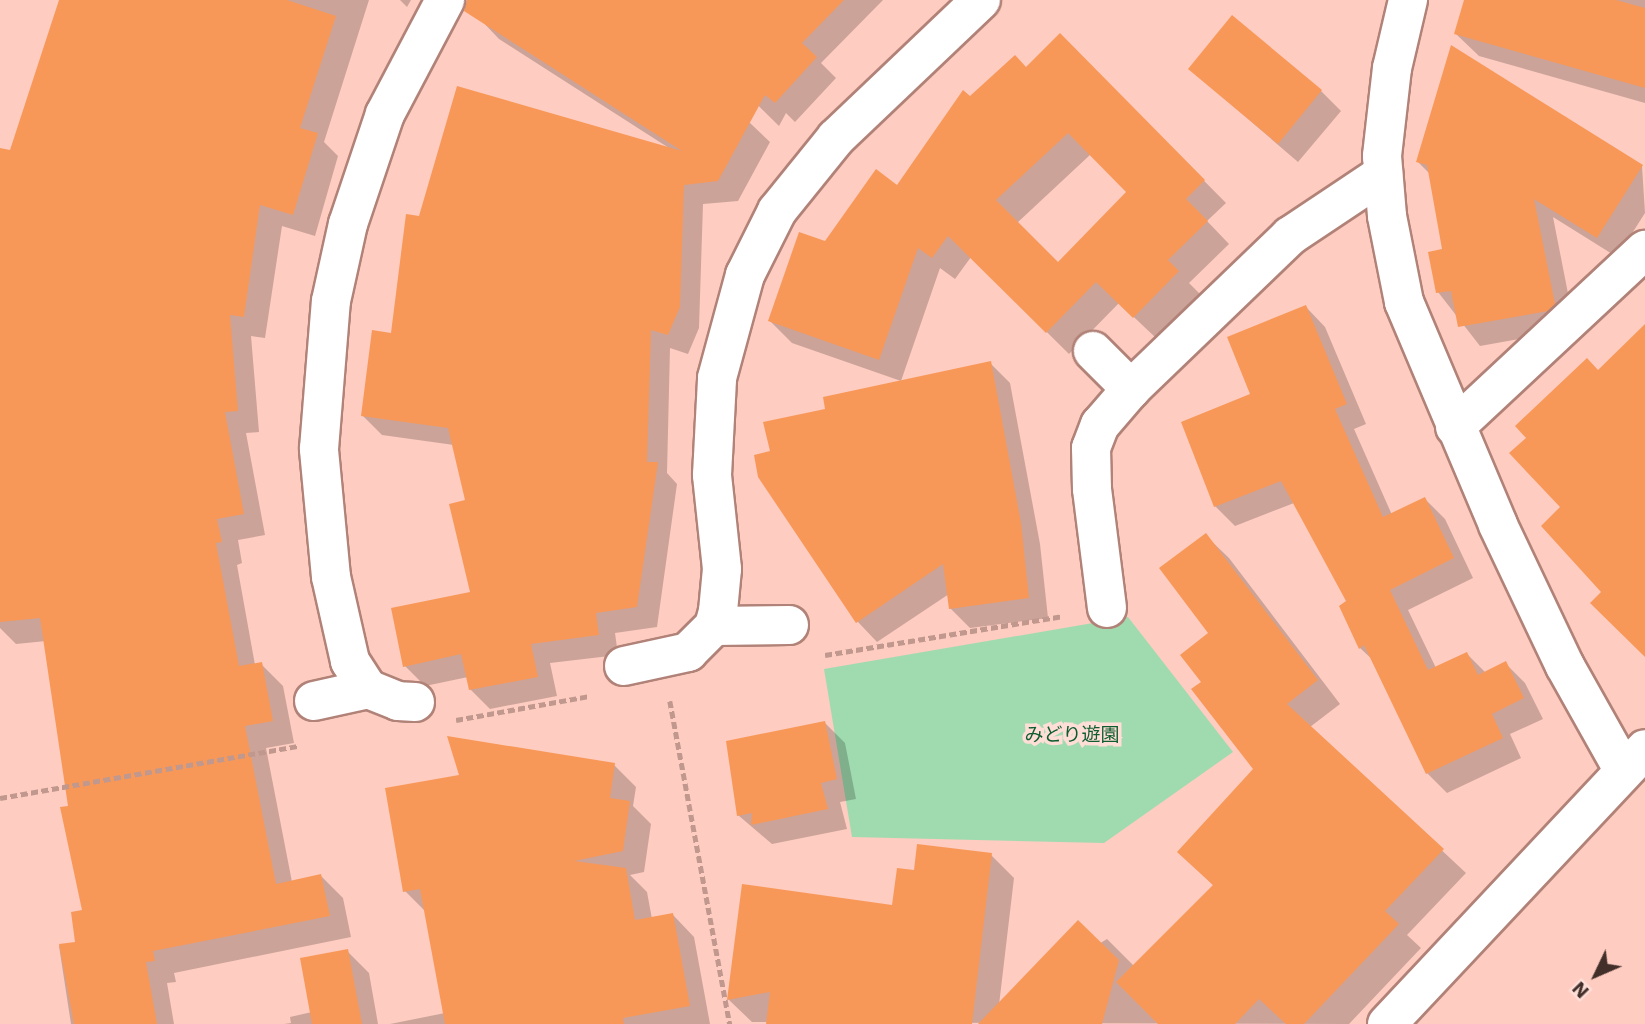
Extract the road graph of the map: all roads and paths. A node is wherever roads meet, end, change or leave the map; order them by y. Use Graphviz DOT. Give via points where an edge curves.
graph roads {
  1 [pos="445,0"];
  2 [pos="981,0"];
  3 [pos="1408,0"];
  4 [pos="1383,174"];
  5 [pos="1645,250"];
  6 [pos="1093,351"];
  7 [pos="1131,389"];
  8 [pos="1455,427"];
  9 [pos="1107,608"];
  10 [pos="789,625"];
  11 [pos="714,626"];
  12 [pos="818,656"];
  13 [pos="614,680"];
  14 [pos="368,689"];
  15 [pos="669,696"];
  16 [pos="314,701"];
  17 [pos="415,702"];
  18 [pos="453,720"];
  19 [pos="309,744"];
  20 [pos="1634,760"];
  21 [pos="0,798"];
  22 [pos="730,1024"];
  23 [pos="1387,1024"];
  1 -- 14 [label="street" via="420,41 375,138 337,266 324,358 319,449 324,527 342,635 357,678"];
  2 -- 11 [label="street" via="814,162 777,211 745,275 717,379 712,475 722,569"];
  3 -- 4 [label="street" via="1392,68"];
  4 -- 7 [label="street" via="1290,236"];
  4 -- 8 [label="street" via="1404,302"];
  5 -- 8 [label="street"];
  6 -- 7 [label="street"];
  7 -- 9 [label="street" via="1100,425 1091,448"];
  8 -- 20 [label="street" via="1565,666"];
  9 -- 12 [label="path"];
  10 -- 11 [label="street"];
  11 -- 13 [label="street" via="688,652"];
  13 -- 18 [label="path"];
  14 -- 16 [label="street"];
  14 -- 17 [label="street" via="398,701"];
  15 -- 22 [label="path"];
  19 -- 21 [label="path"];
  20 -- 23 [label="street"];
}
